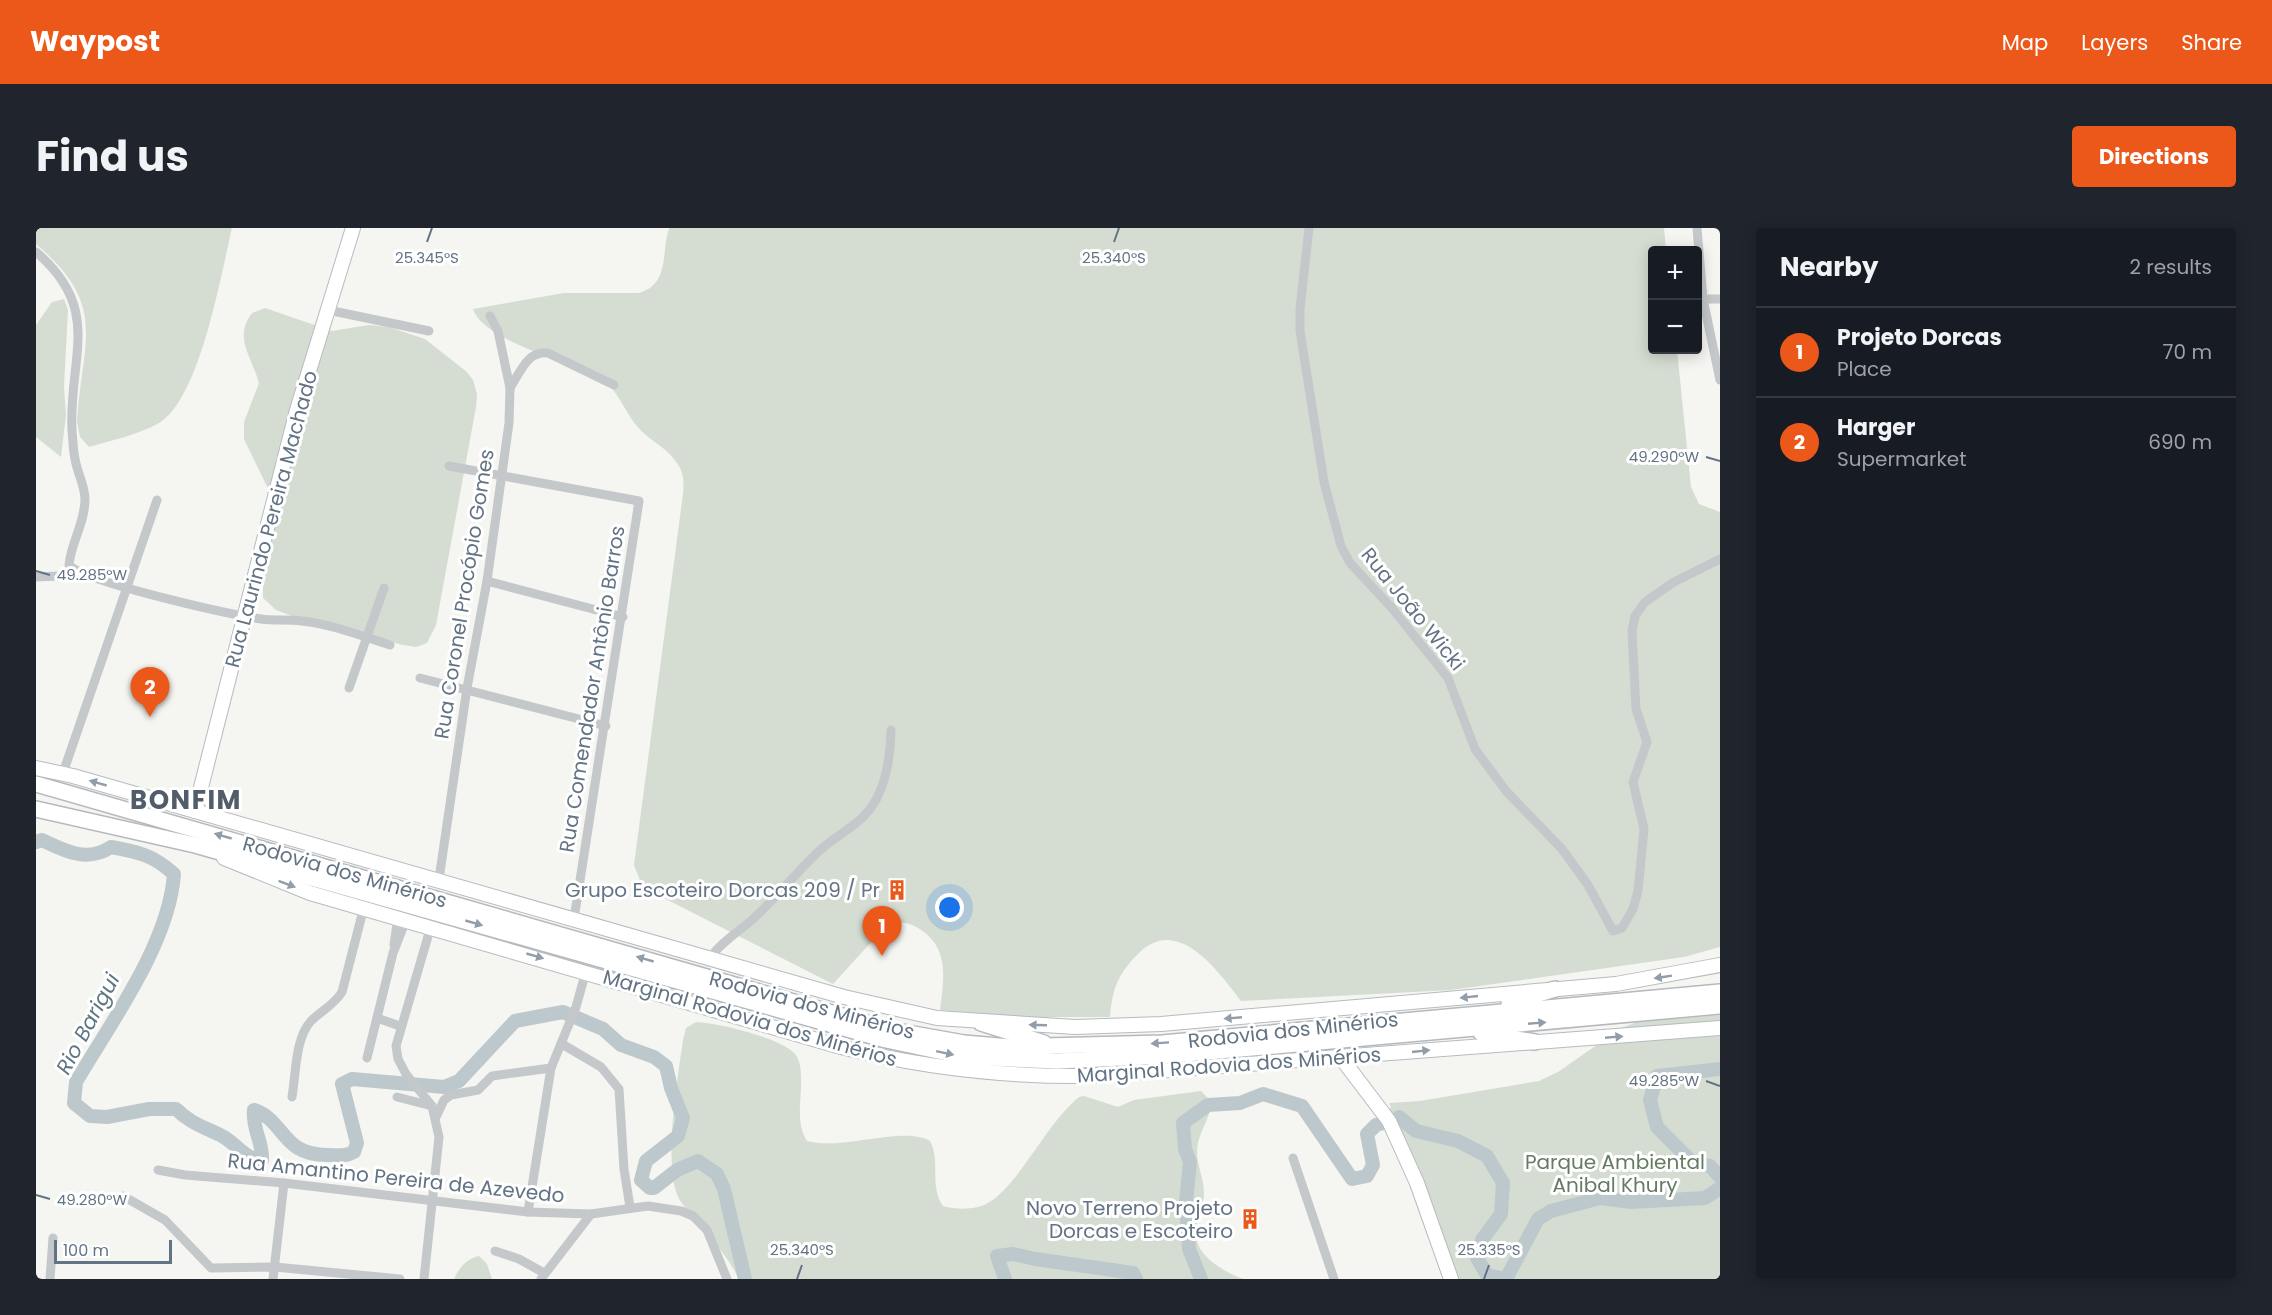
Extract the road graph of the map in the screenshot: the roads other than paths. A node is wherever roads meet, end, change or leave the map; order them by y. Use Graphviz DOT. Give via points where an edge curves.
graph roads {
  1 [pos="353,228"];
  2 [pos="1309,228"];
  3 [pos="1697,228"];
  4 [pos="36,252"];
  5 [pos="1720,298"];
  6 [pos="1703,299"];
  7 [pos="328,310"];
  8 [pos="490,316"];
  9 [pos="429,332"];
  10 [pos="1720,380"];
  11 [pos="614,385"];
  12 [pos="510,388"];
  13 [pos="449,466"];
  14 [pos="502,476"];
  15 [pos="157,500"];
  16 [pos="1720,559"];
  17 [pos="83,575"];
  18 [pos="36,577"];
  19 [pos="487,581"];
  20 [pos="127,587"];
  21 [pos="384,588"];
  22 [pos="246,616"];
  23 [pos="622,617"];
  24 [pos="369,638"];
  25 [pos="390,645"];
  26 [pos="420,678"];
  27 [pos="349,688"];
  28 [pos="467,688"];
  29 [pos="606,726"];
  30 [pos="891,730"];
  31 [pos="36,768"];
  32 [pos="63,773"];
  33 [pos="36,784"];
  34 [pos="36,809"];
  35 [pos="195,812"];
  36 [pos="195,845"];
  37 [pos="439,879"];
  38 [pos="364,907"];
  39 [pos="402,919"];
  40 [pos="574,919"];
  41 [pos="431,926"];
  42 [pos="710,959"];
  43 [pos="1720,965"];
  44 [pos="586,971"];
  45 [pos="1555,989"];
  46 [pos="1720,992"];
  47 [pos="1720,1006"];
  48 [pos="1480,1012"];
  49 [pos="378,1018"];
  50 [pos="981,1023"];
  51 [pos="400,1026"];
  52 [pos="1720,1028"];
  53 [pos="1457,1030"];
  54 [pos="1535,1042"];
  55 [pos="562,1044"];
  56 [pos="1059,1047"];
  57 [pos="367,1058"];
  58 [pos="1342,1059"];
  59 [pos="551,1068"];
  60 [pos="292,1097"];
  61 [pos="397,1097"];
  62 [pos="432,1106"];
  63 [pos="436,1117"];
  64 [pos="1293,1158"];
  65 [pos="158,1170"];
  66 [pos="284,1183"];
  67 [pos="123,1196"];
  68 [pos="432,1200"];
  69 [pos="630,1206"];
  70 [pos="528,1212"];
  71 [pos="591,1214"];
  72 [pos="53,1238"];
  73 [pos="495,1251"];
  74 [pos="275,1267"];
  75 [pos="211,1268"];
  76 [pos="314,1276"];
  77 [pos="543,1276"];
  78 [pos="50,1279"];
  79 [pos="211,1279"];
  80 [pos="273,1279"];
  81 [pos="400,1279"];
  82 [pos="424,1279"];
  83 [pos="727,1279"];
  84 [pos="1334,1279"];
  85 [pos="1451,1279"];
  1 -- 7 [label="main road, Rua Laurindo Pereira Machado"];
  2 -- 16 [label="street, Rua João Wicki" via="1300,331 1322,471 1341,546 1350,563 1448,678 1480,756 1562,849 1588,885 1613,931 1622,928 1633,909 1644,828 1633,782 1647,742 1636,709 1632,631 1635,616 1645,602 1664,589"];
  3 -- 6 [label="street"];
  4 -- 17 [label="street" via="63,280 76,306 78,343 72,428 74,458 85,496 83,520 69,565"];
  5 -- 6 [label="street"];
  6 -- 10 [label="street"];
  7 -- 9 [label="street"];
  7 -- 22 [label="main road, Rua Laurindo Pereira Machado" via="297,410"];
  8 -- 12 [label="street, Rua Coronel Procópio Gomes" via="498,331"];
  11 -- 12 [label="street" via="548,353 538,352 531,355"];
  12 -- 14 [label="street, Rua Coronel Procópio Gomes"];
  13 -- 14 [label="street"];
  14 -- 19 [label="street, Rua Coronel Procópio Gomes"];
  14 -- 23 [label="street, Rua Comendador Antônio Barros" via="639,501"];
  15 -- 20 [label="street"];
  17 -- 18 [label="street"];
  17 -- 20 [label="street"];
  19 -- 23 [label="street"];
  19 -- 28 [label="street, Rua Coronel Procópio Gomes"];
  20 -- 22 [label="street"];
  20 -- 32 [label="street"];
  21 -- 24 [label="street"];
  22 -- 24 [label="street" via="301,621"];
  22 -- 35 [label="main road, Rua Laurindo Pereira Machado"];
  23 -- 29 [label="street, Rua Comendador Antônio Barros"];
  24 -- 25 [label="street"];
  24 -- 27 [label="street"];
  26 -- 28 [label="street"];
  28 -- 29 [label="street"];
  28 -- 37 [label="street, Rua Coronel Procópio Gomes"];
  29 -- 40 [label="street, Rua Comendador Antônio Barros"];
  30 -- 42 [label="street" via="885,778 864,816 824,846 766,907 713,951"];
  31 -- 32 [label="main road"];
  35 -- 32 [label="main road, one-way"];
  56 -- 33 [label="main road, Rodovia dos Minérios, one-way" via="964,1043 891,1030"];
  34 -- 36 [label="main road, Rodovia dos Minérios"];
  35 -- 37 [label="main road"];
  36 -- 38 [label="main road, Marginal Rodovia dos Minérios, one-way" via="310,893"];
  36 -- 53 [label="main road, Rodovia dos Minérios, one-way" via="820,1022 966,1057 1045,1061 1163,1056"];
  37 -- 40 [label="main road"];
  38 -- 39 [label="main road, Marginal Rodovia dos Minérios"];
  38 -- 60 [label="street" via="342,992 335,1004 310,1022 302,1037"];
  39 -- 41 [label="main road, Marginal Rodovia dos Minérios"];
  39 -- 49 [label="street"];
  40 -- 42 [label="main road"];
  41 -- 44 [label="main road, Marginal Rodovia dos Minérios, one-way"];
  41 -- 51 [label="street"];
  42 -- 50 [label="main road" via="899,1012"];
  43 -- 45 [label="main road, one-way" via="1616,984"];
  44 -- 55 [label="street"];
  44 -- 58 [label="main road, Marginal Rodovia dos Minérios" via="841,1047 966,1071 1091,1076"];
  45 -- 48 [label="main road"];
  45 -- 50 [label="main road, one-way" via="1114,1027"];
  46 -- 48 [label="main road, Rodovia dos Minérios"];
  53 -- 47 [label="main road, Rodovia dos Minérios, one-way"];
  48 -- 56 [label="main road, Rodovia dos Minérios, one-way" via="1162,1043"];
  49 -- 51 [label="street"];
  49 -- 57 [label="street"];
  50 -- 56 [label="main road"];
  51 -- 62 [label="street" via="398,1059"];
  54 -- 52 [label="main road, Marginal Rodovia dos Minérios, one-way"];
  53 -- 54 [label="main road"];
  58 -- 54 [label="main road, Marginal Rodovia dos Minérios, one-way"];
  55 -- 59 [label="street"];
  55 -- 69 [label="street" via="601,1067 619,1089"];
  58 -- 85 [label="main road" via="1389,1121 1417,1183"];
  59 -- 63 [label="street" via="492,1076 477,1090 444,1100"];
  59 -- 70 [label="street"];
  61 -- 62 [label="street"];
  62 -- 63 [label="street"];
  63 -- 68 [label="street" via="439,1137"];
  64 -- 84 [label="street"];
  65 -- 66 [label="street, Rua Amantino Pereira de Azevedo"];
  66 -- 68 [label="street, Rua Amantino Pereira de Azevedo"];
  66 -- 74 [label="street"];
  67 -- 75 [label="street" via="165,1220"];
  68 -- 70 [label="street, Rua Amantino Pereira de Azevedo"];
  68 -- 82 [label="street"];
  69 -- 71 [label="street, Rua Amantino Pereira de Azevedo"];
  69 -- 83 [label="street, Rua Amantino Pereira de Azevedo" via="681,1211 693,1216 707,1230"];
  70 -- 71 [label="street, Rua Amantino Pereira de Azevedo"];
  71 -- 77 [label="street"];
  72 -- 78 [label="street"];
  73 -- 77 [label="street" via="519,1259"];
  74 -- 75 [label="street"];
  74 -- 76 [label="street"];
  74 -- 80 [label="street"];
  75 -- 79 [label="street"];
  76 -- 81 [label="street"];
}
